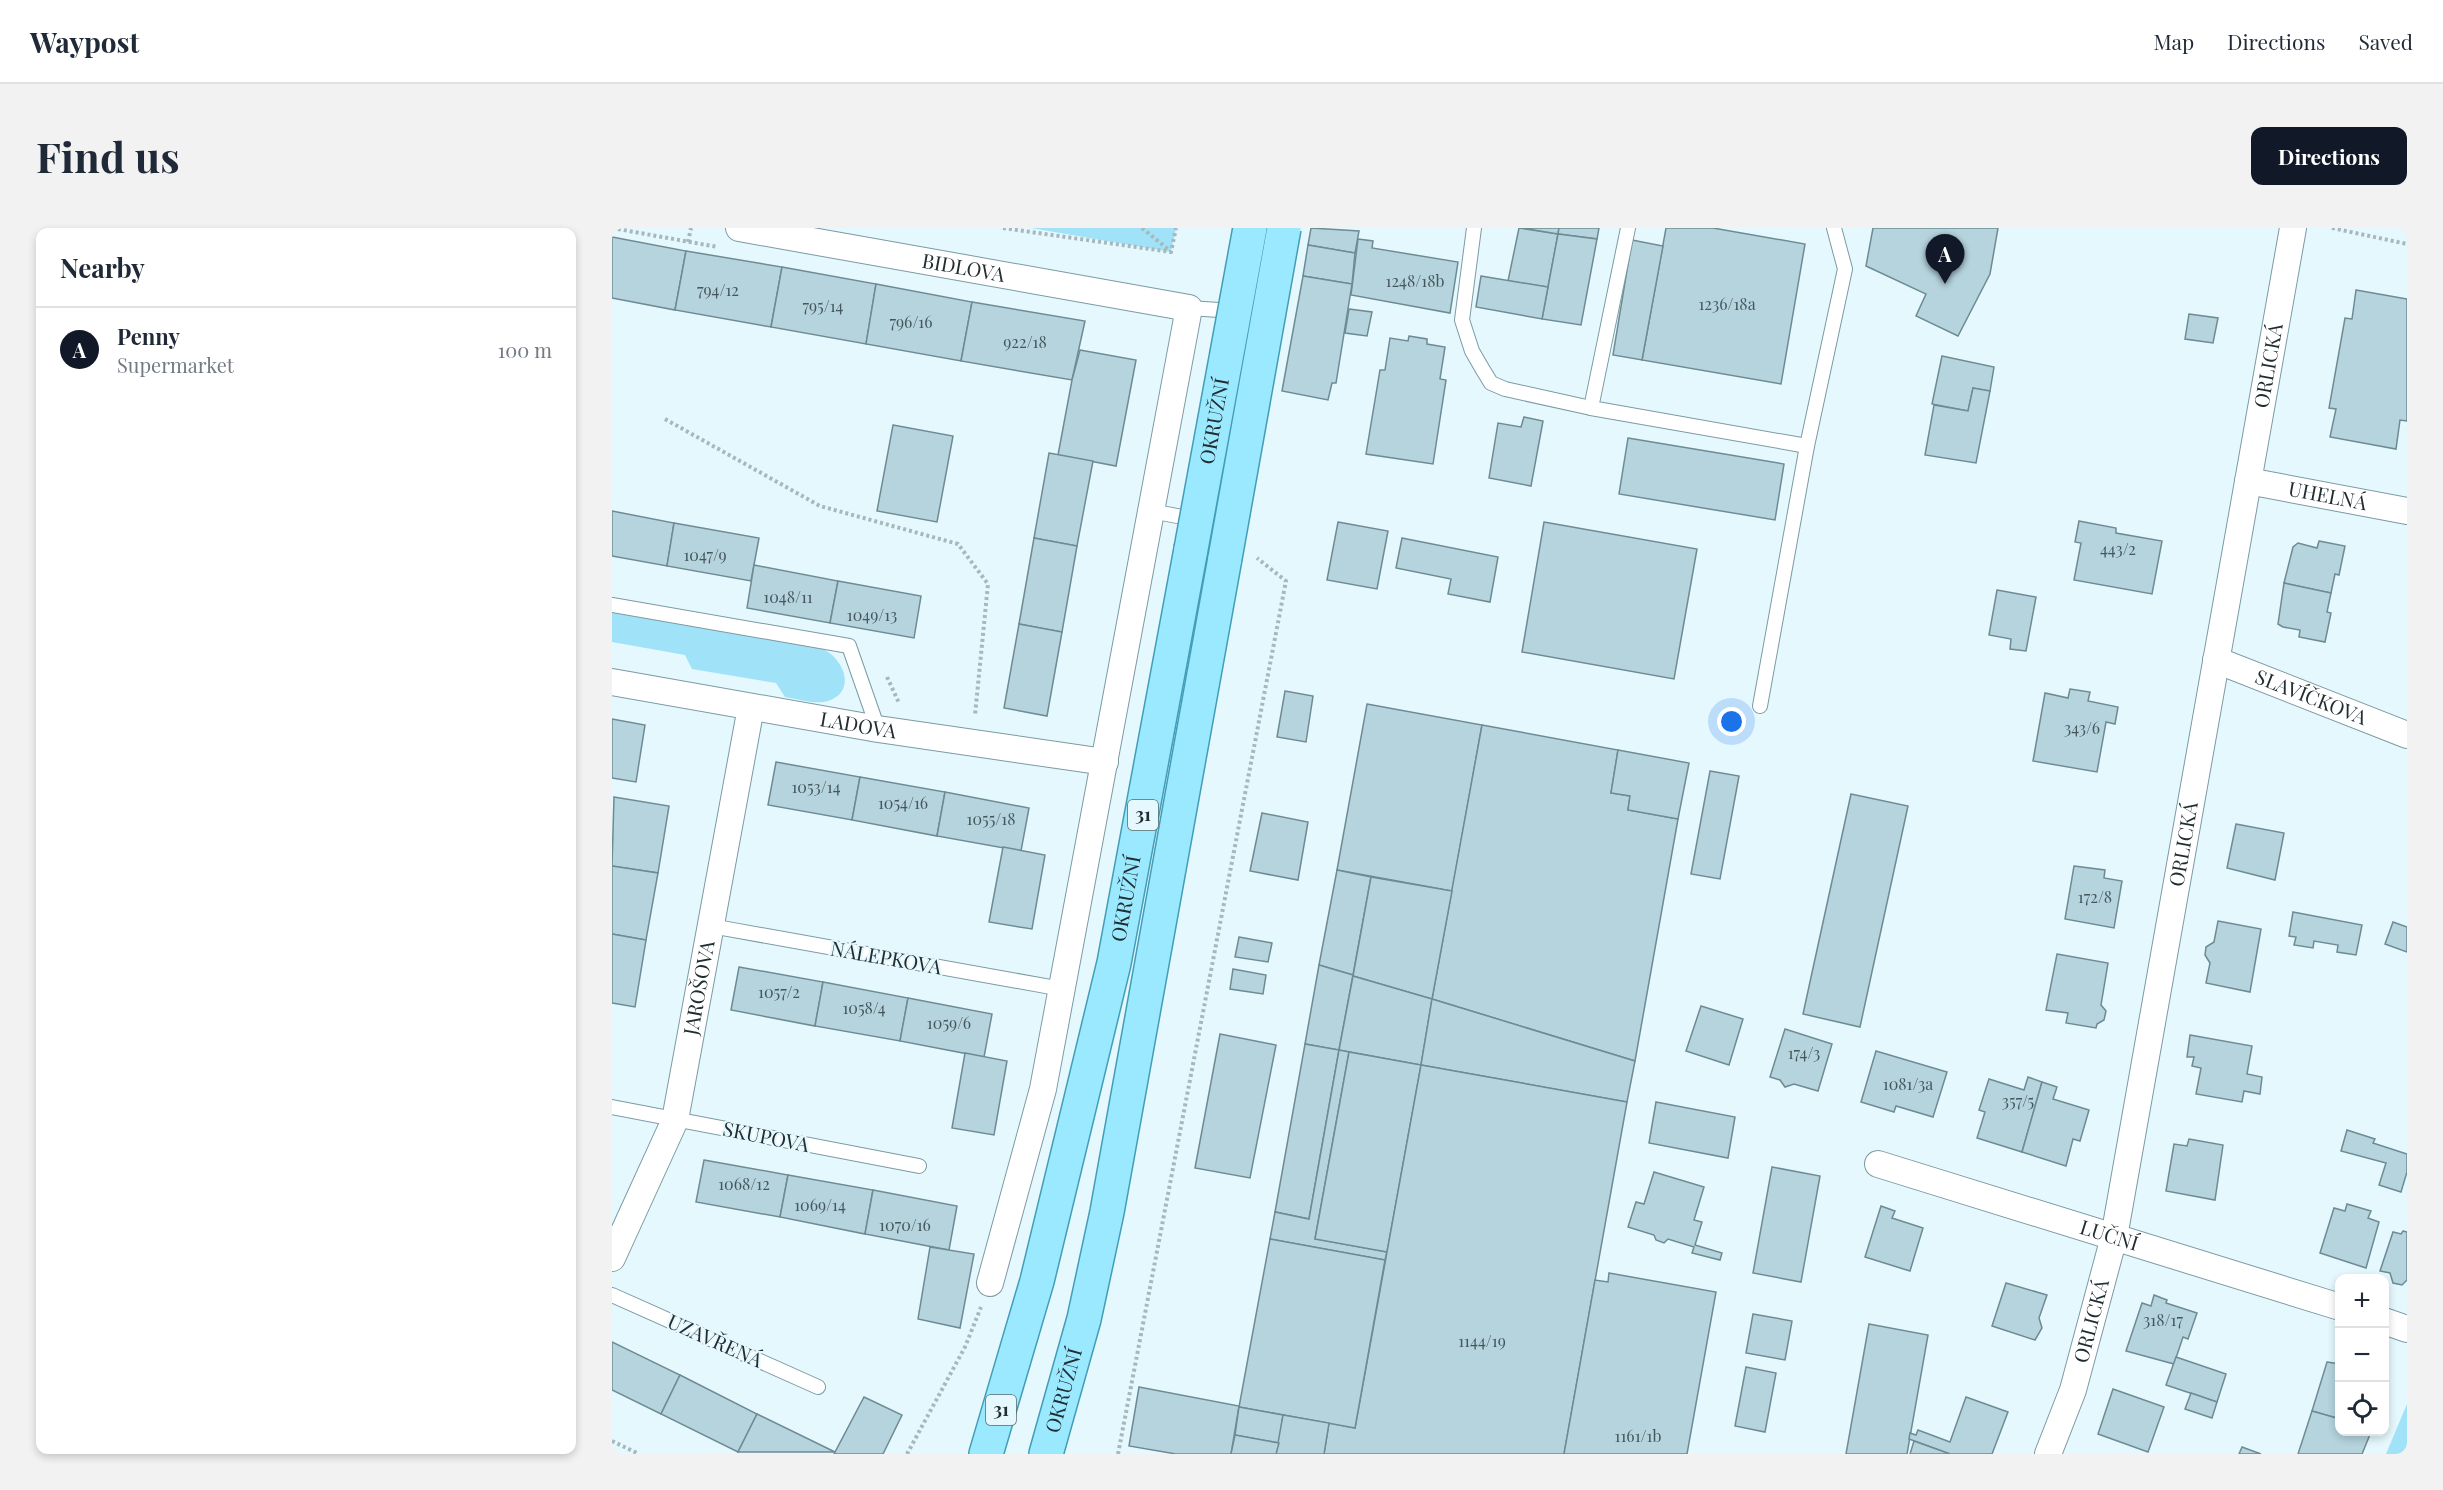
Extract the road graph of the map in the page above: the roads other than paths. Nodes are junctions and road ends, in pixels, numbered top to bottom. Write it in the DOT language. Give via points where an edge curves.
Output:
graph roads {
  1 [pos="739,228"];
  2 [pos="1250,228"];
  3 [pos="1284,228"];
  4 [pos="1474,228"];
  5 [pos="1628,228"];
  6 [pos="1834,228"];
  7 [pos="2293,228"];
  8 [pos="1190,309"];
  9 [pos="1253,312"];
  10 [pos="1591,408"];
  11 [pos="1234,417"];
  12 [pos="1808,446"];
  13 [pos="2248,481"];
  14 [pos="1151,511"];
  15 [pos="2407,511"];
  16 [pos="612,604"];
  17 [pos="2217,660"];
  18 [pos="612,682"];
  19 [pos="1760,706"];
  20 [pos="751,707"];
  21 [pos="878,729"];
  22 [pos="2407,735"];
  23 [pos="1105,762"];
  24 [pos="711,926"];
  25 [pos="1062,989"];
  26 [pos="612,1107"];
  27 [pos="675,1120"];
  28 [pos="1878,1164"];
  29 [pos="919,1167"];
  30 [pos="2114,1237"];
  31 [pos="612,1258"];
  32 [pos="990,1283"];
  33 [pos="612,1295"];
  34 [pos="2335,1305"];
  35 [pos="2389,1323"];
  36 [pos="2407,1329"];
  37 [pos="818,1387"];
  38 [pos="986,1454"];
  39 [pos="1046,1454"];
  40 [pos="2048,1454"];
  1 -- 8 [label="street, BIDLOVA"];
  2 -- 38 [label="main road, OKRUŽNÍ / 31, bridge" via="1114,963 1043,1260"];
  3 -- 39 [label="main road, OKRUŽNÍ / 31, bridge" via="1107,1212 1084,1319"];
  4 -- 10 [label="lane" via="1462,320 1483,370 1491,382 1505,388"];
  5 -- 10 [label="lane"];
  6 -- 12 [label="lane" via="1845,269"];
  7 -- 13 [label="street, ORLICKÁ"];
  8 -- 9 [label="lane"];
  8 -- 14 [label="street"];
  10 -- 12 [label="lane"];
  11 -- 14 [label="lane" via="1214,523"];
  12 -- 19 [label="lane"];
  13 -- 15 [label="street, UHELNÁ"];
  13 -- 17 [label="street, ORLICKÁ"];
  14 -- 23 [label="street"];
  16 -- 21 [label="lane" via="849,646"];
  17 -- 22 [label="street, SLAVÍČKOVA"];
  17 -- 30 [label="street, ORLICKÁ"];
  18 -- 20 [label="street, LADOVA"];
  20 -- 21 [label="street, LADOVA"];
  20 -- 24 [label="street, JAROŠOVA"];
  21 -- 23 [label="street, LADOVA"];
  23 -- 25 [label="street"];
  24 -- 25 [label="lane, NÁLEPKOVA"];
  24 -- 27 [label="street, JAROŠOVA"];
  25 -- 32 [label="street" via="1043,1089"];
  26 -- 27 [label="lane, SKUPOVA"];
  27 -- 29 [label="lane, SKUPOVA"];
  27 -- 31 [label="street, JAROŠOVA"];
  28 -- 30 [label="street, LUČNÍ"];
  30 -- 34 [label="street, LUČNÍ"];
  30 -- 40 [label="street, ORLICKÁ" via="2073,1390"];
  33 -- 37 [label="lane, UZAVŘENÁ"];
  35 -- 36 [label="street"];
}
